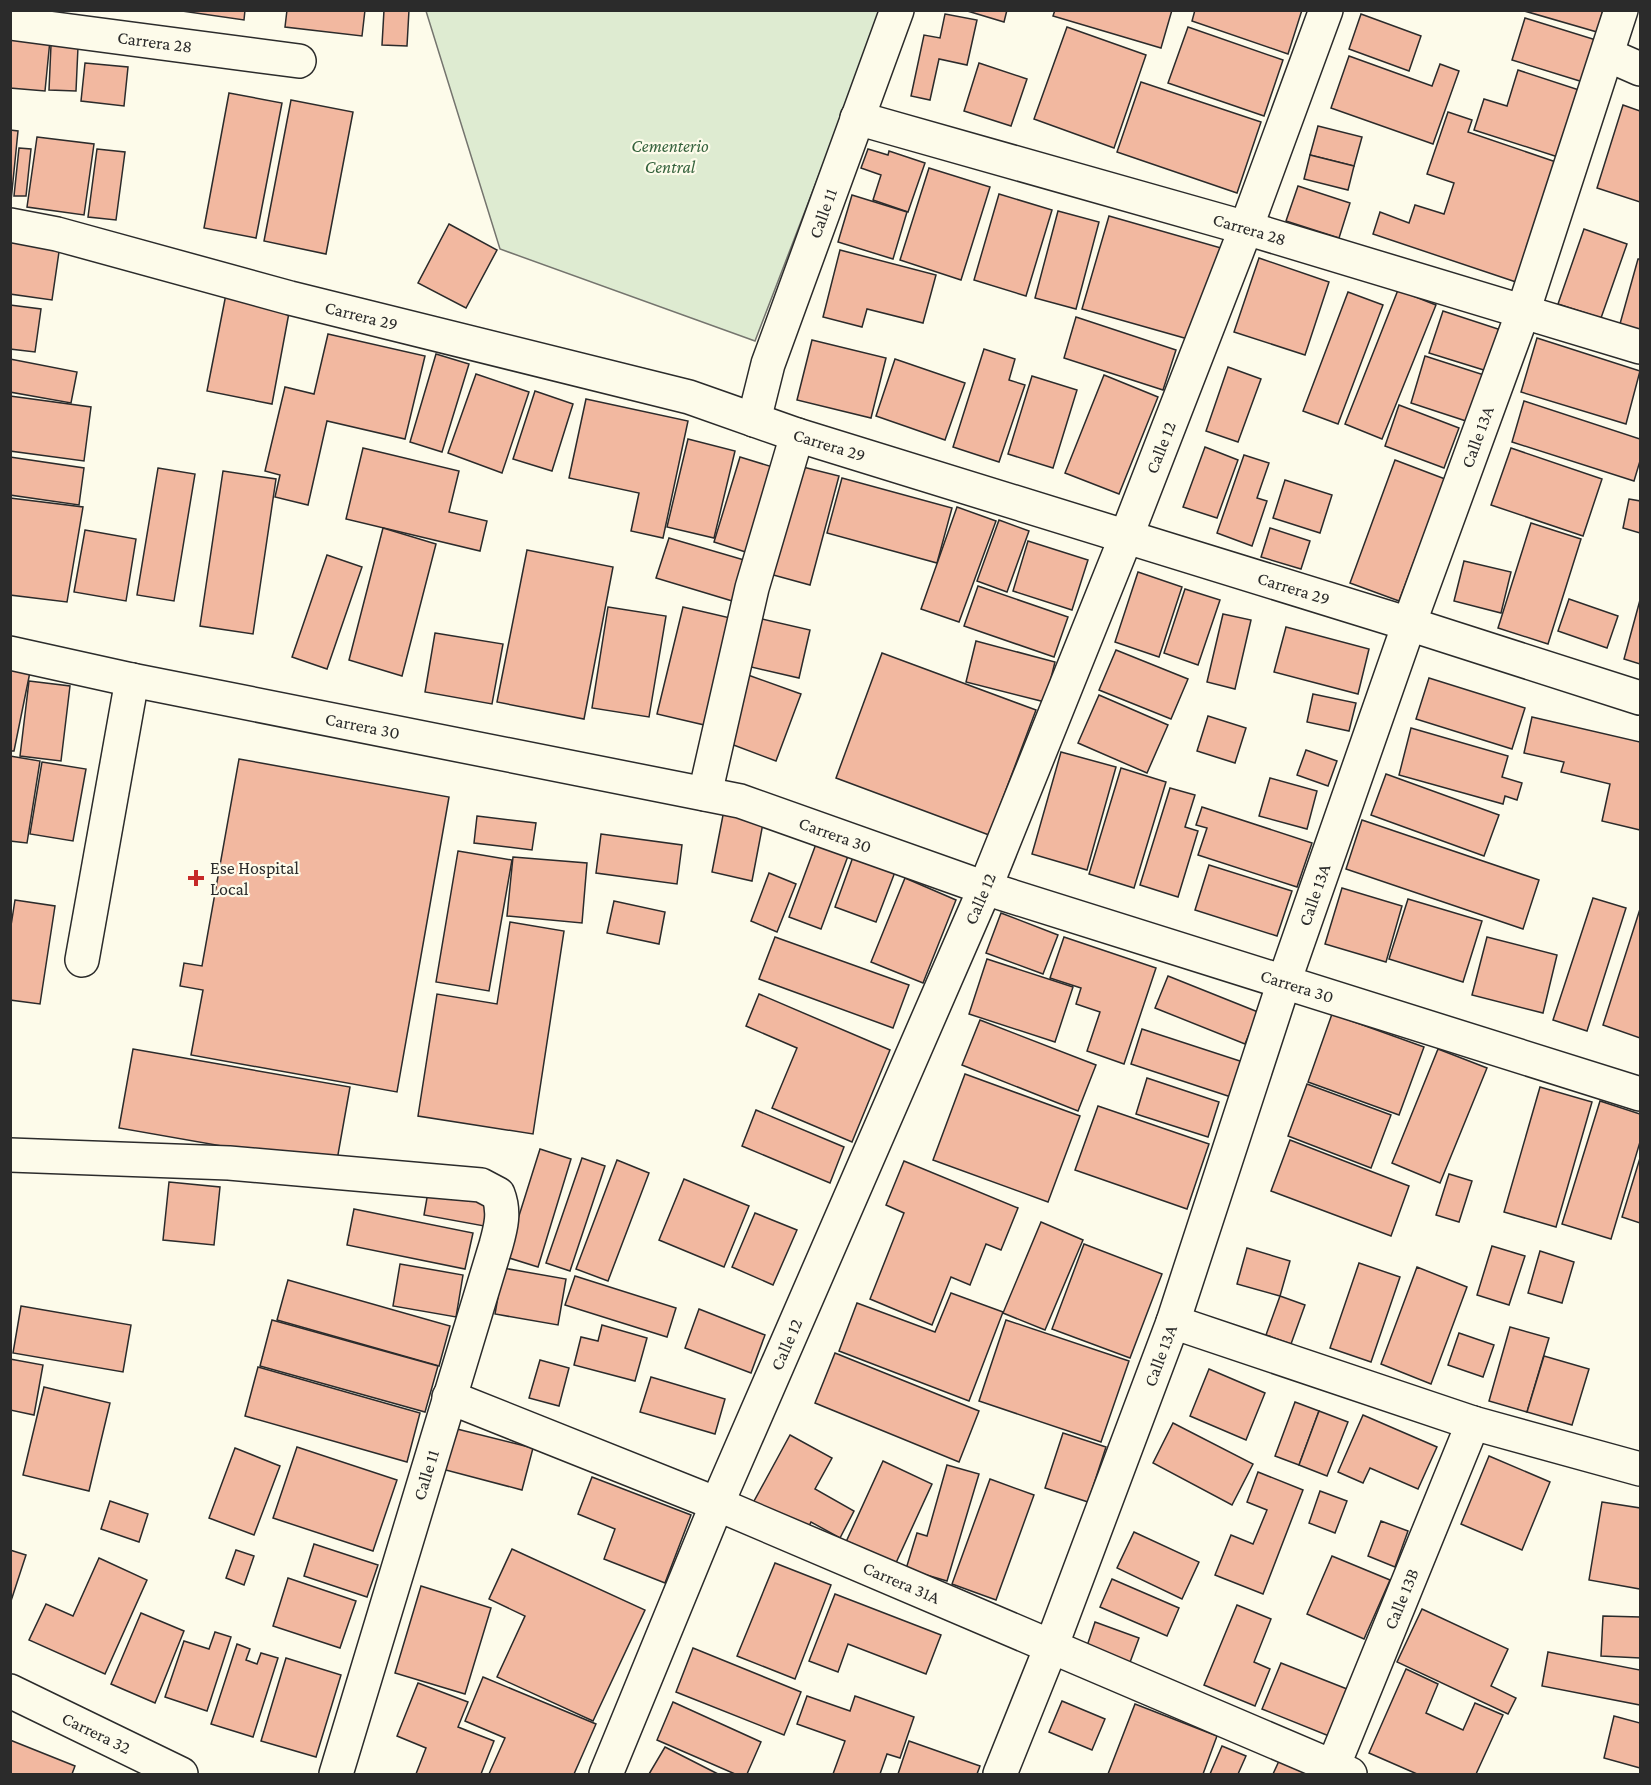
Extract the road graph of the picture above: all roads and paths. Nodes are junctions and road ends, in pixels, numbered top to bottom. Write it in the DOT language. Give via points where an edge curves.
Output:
graph roads {
  1 [pos="897,10"];
  2 [pos="1326,10"];
  3 [pos="1622,10"];
  4 [pos="10,23"];
  5 [pos="1608,55"];
  6 [pos="299,62"];
  7 [pos="1641,69"];
  8 [pos="857,118"];
  9 [pos="10,225"];
  10 [pos="1246,228"];
  11 [pos="1523,312"];
  12 [pos="1641,347"];
  13 [pos="754,420"];
  14 [pos="798,435"];
  15 [pos="1126,537"];
  16 [pos="1409,624"];
  17 [pos="10,654"];
  18 [pos="132,680"];
  19 [pos="1641,698"];
  20 [pos="705,794"];
  21 [pos="985,888"];
  22 [pos="82,960"];
  23 [pos="1284,982"];
  24 [pos="1641,1094"];
  25 [pos="10,1155"];
  26 [pos="1173,1322"];
  27 [pos="449,1397"];
  28 [pos="1473,1423"];
  29 [pos="1641,1469"];
  30 [pos="717,1504"];
  31 [pos="1051,1647"];
  32 [pos="10,1691"];
  33 [pos="1338,1772"];
  34 [pos="181,1774"];
  35 [pos="336,1774"];
  36 [pos="606,1774"];
  37 [pos="1000,1774"];
  1 -- 8 [label="street, Calle 11"];
  2 -- 10 [label="street, Calle 12"];
  3 -- 5 [label="street, Calle 13A"];
  4 -- 6 [label="street, Carrera 28"];
  5 -- 7 [label="street"];
  5 -- 11 [label="street, Calle 13A"];
  8 -- 10 [label="street, Carrera 28"];
  8 -- 13 [label="street, Calle 11" via="768,364"];
  9 -- 13 [label="street, Carrera 29" via="689,397"];
  10 -- 11 [label="street, Carrera 28"];
  10 -- 15 [label="street, Calle 12"];
  11 -- 12 [label="street, Carrera 28"];
  11 -- 16 [label="street, Calle 13A"];
  13 -- 14 [label="street, Carrera 29"];
  14 -- 15 [label="street, Carrera 29"];
  14 -- 20 [label="street" via="752,588"];
  15 -- 16 [label="street, Carrera 29"];
  15 -- 21 [label="street, Calle 12"];
  16 -- 19 [label="street, Carrera 29"];
  16 -- 23 [label="street, Calle 13A"];
  17 -- 18 [label="street, Carrera 30"];
  18 -- 20 [label="street, Carrera 30"];
  18 -- 22 [label="street"];
  20 -- 21 [label="street, Carrera 30" via="740,801"];
  21 -- 23 [label="street, Carrera 30"];
  21 -- 30 [label="street, Calle 12"];
  23 -- 24 [label="street, Carrera 30"];
  23 -- 26 [label="street, Calle 13A"];
  25 -- 27 [label="street, Calle 11" via="229,1163 481,1185 498,1194 503,1207 502,1222"];
  26 -- 28 [label="street"];
  26 -- 31 [label="street, Calle 13A"];
  27 -- 30 [label="street, Carrera 31A"];
  27 -- 35 [label="street, Calle 11"];
  28 -- 29 [label="street"];
  28 -- 33 [label="street, Calle 13B"];
  30 -- 31 [label="street, Carrera 31A"];
  30 -- 36 [label="street, Calle 12"];
  31 -- 33 [label="street, Carrera 31A"];
  31 -- 37 [label="street, Calle 13A"];
  32 -- 34 [label="street, Carrera 32"];
}
